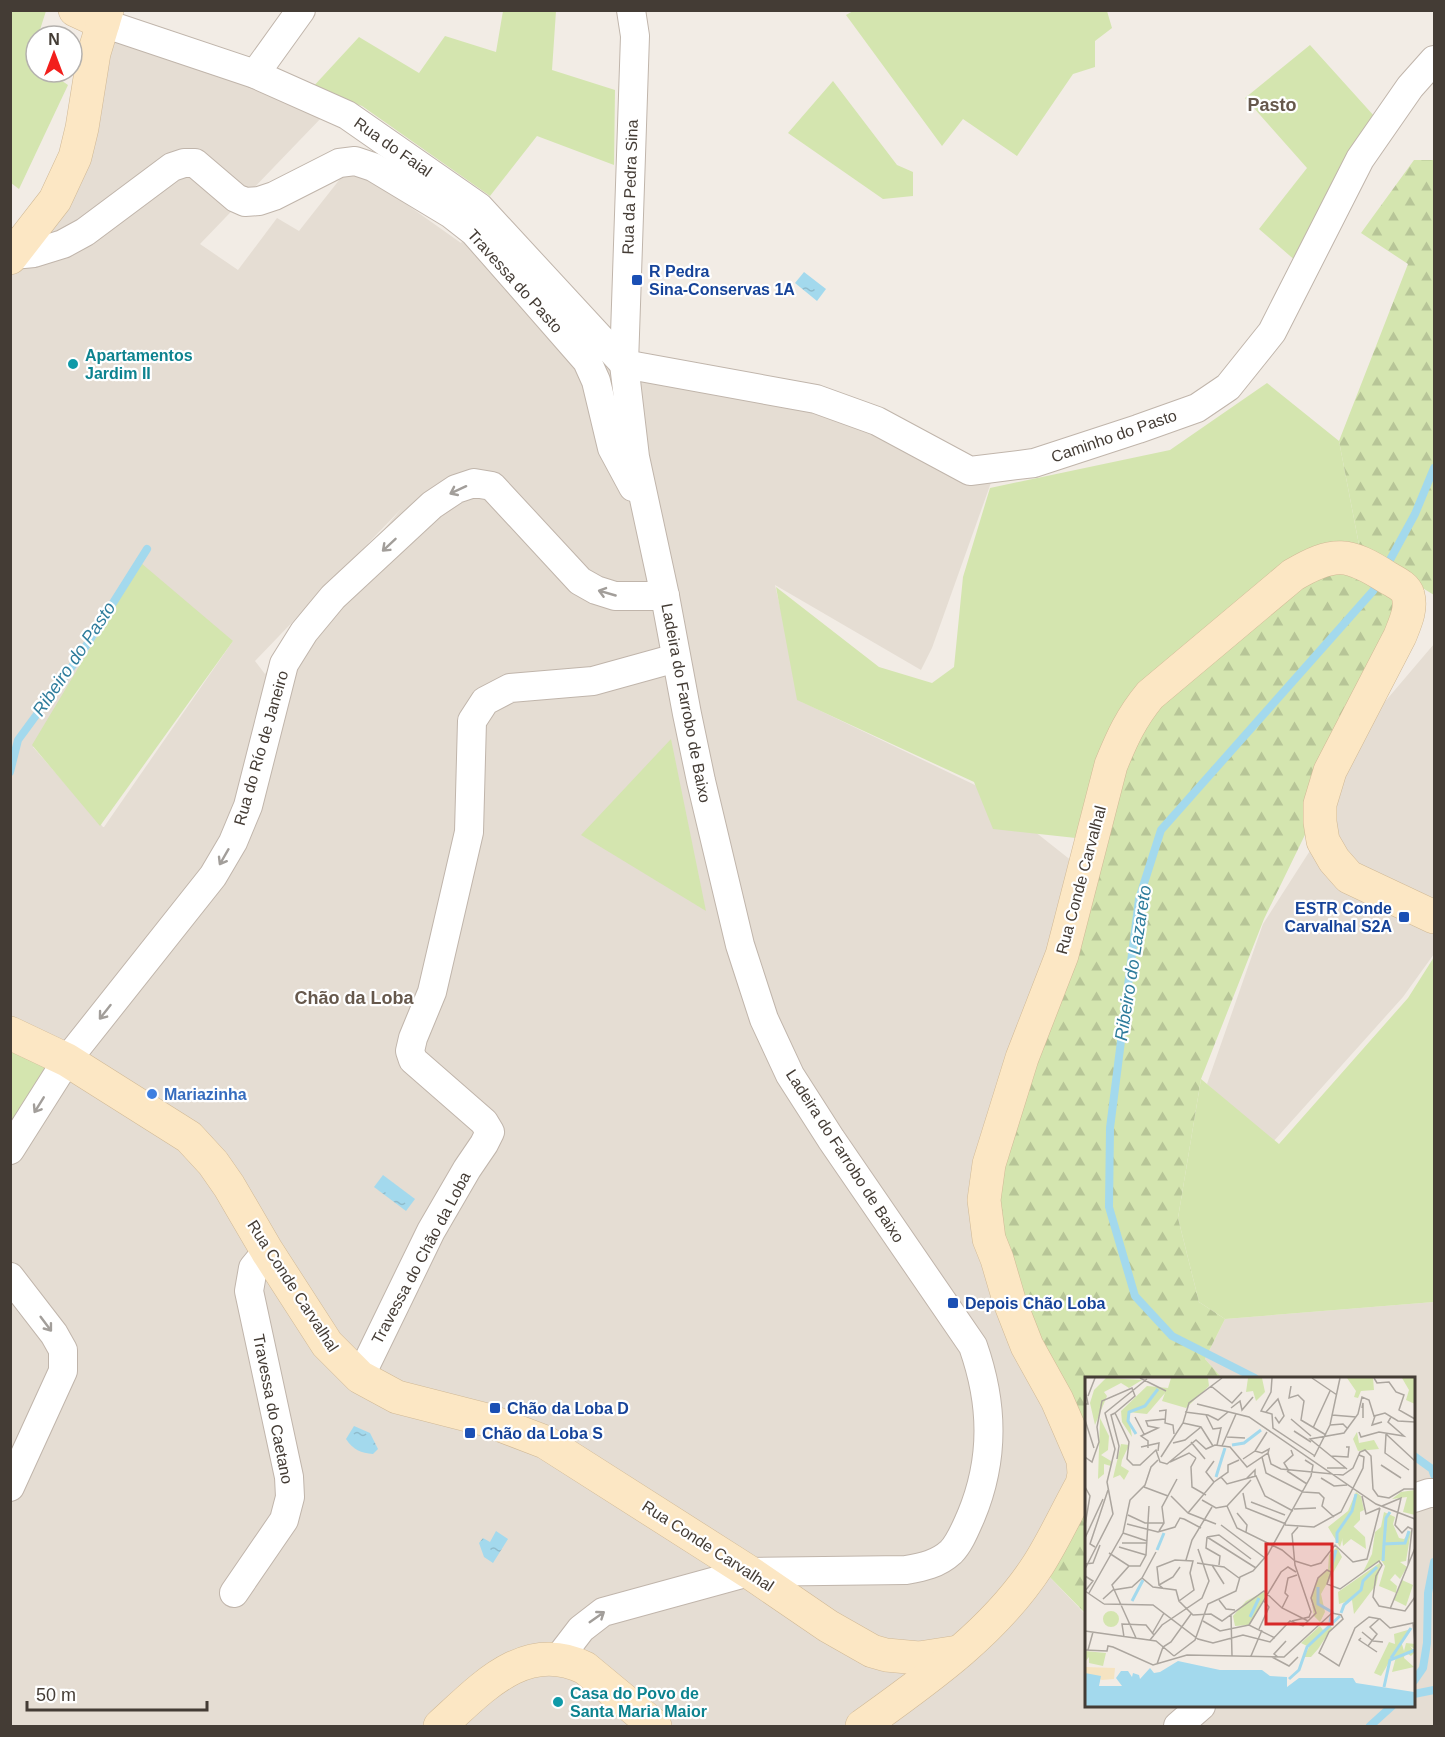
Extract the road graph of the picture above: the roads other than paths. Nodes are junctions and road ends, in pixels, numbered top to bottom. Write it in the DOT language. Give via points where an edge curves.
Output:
graph roads {
  1 [pos="301,10"];
  2 [pos="631,10"];
  3 [pos="95,15"];
  4 [pos="1434,60"];
  5 [pos="255,74"];
  6 [pos="12,256"];
  7 [pos="624,364"];
  8 [pos="646,511"];
  9 [pos="665,596"];
  10 [pos="676,658"];
  11 [pos="1434,917"];
  12 [pos="10,1034"];
  13 [pos="67,1060"];
  14 [pos="10,1150"];
  15 [pos="267,1251"];
  16 [pos="10,1277"];
  17 [pos="360,1377"];
  18 [pos="10,1487"];
  19 [pos="749,1572"];
  20 [pos="234,1593"];
  21 [pos="960,1652"];
  22 [pos="886,1655"];
  23 [pos="558,1659"];
  24 [pos="893,1703"];
  25 [pos="1200,1707"];
  26 [pos="440,1726"];
  27 [pos="655,1726"];
  28 [pos="862,1726"];
  29 [pos="1178,1726"];
  1 -- 5 [label="street"];
  2 -- 7 [label="street, Rua da Pedra Sina" via="635,36"];
  3 -- 5 [label="street, Rua do Faial"];
  3 -- 6 [label="main road" via="94,53 75,157 55,200"];
  4 -- 7 [label="street, Caminho do Pasto" via="1410,87 1360,159 1272,332 1228,387 1197,408 1034,463 970,471 877,422 816,399"];
  5 -- 7 [label="street, Rua do Faial" via="347,115 479,207"];
  6 -- 8 [label="street, Travessa do Pasto" via="63,244 85,232 171,167 184,163 195,163 244,201 274,196 339,163 355,160 373,167 474,232 587,361 596,381 612,448"];
  7 -- 8 [label="street, Ladeira do Farrobo de Baixo"];
  8 -- 9 [label="street, Ladeira do Farrobo de Baixo"];
  9 -- 10 [label="street, Ladeira do Farrobo de Baixo"];
  9 -- 13 [label="street, Rua do Río de Janeiro, one-way" via="615,596 580,581 492,486 474,483 456,489 432,505 333,597 304,632 284,664 248,806 233,842 213,876"];
  10 -- 17 [label="street, Travessa do Chão da Loba" via="593,681 510,688 485,701 472,721 469,832 432,992 410,1051 413,1060 484,1122 490,1132 431,1232"];
  10 -- 19 [label="street, Ladeira do Farrobo de Baixo" via="740,945 764,1019 789,1075 973,1346 987,1396 987,1458 980,1495 953,1550 941,1560 906,1570"];
  11 -- 21 [label="main road, Rua Conde Carvalhal" via="1349,877 1323,841 1320,804 1330,771 1400,636 1410,606 1406,590 1385,576 1345,557 1327,559 1293,575 1150,695 1135,713 1111,765 1062,955 1022,1058 989,1164 984,1200 989,1239 1009,1300 1083,1460 1084,1474 1038,1565 990,1625"];
  12 -- 13 [label="main road, Rua Conde Carvalhal"];
  13 -- 14 [label="street, Rua do Río de Janeiro, one-way"];
  13 -- 15 [label="main road, Rua Conde Carvalhal" via="189,1137 229,1186"];
  15 -- 17 [label="main road, Rua Conde Carvalhal" via="327,1344"];
  15 -- 20 [label="street, Travessa do Caetano" via="253,1268 249,1291 290,1497 284,1520"];
  16 -- 18 [label="street, one-way" via="63,1350 63,1371"];
  17 -- 19 [label="main road, Rua Conde Carvalhal" via="397,1397 487,1420 545,1442"];
  19 -- 22 [label="main road, Rua Conde Carvalhal" via="828,1626"];
  23 -- 19 [label="street, Ladeira do Farrobo de Baixo, one-way" via="581,1629 603,1612"];
  21 -- 22 [label="main road, Rua Conde Carvalhal" via="919,1658"];
  21 -- 24 [label="main road"];
  22 -- 24 [label="main road" via="893,1672"];
  23 -- 26 [label="main road" via="520,1664 505,1672 487,1683"];
  23 -- 27 [label="main road" via="585,1668"];
  24 -- 28 [label="main road"];
  25 -- 29 [label="street"];
}
